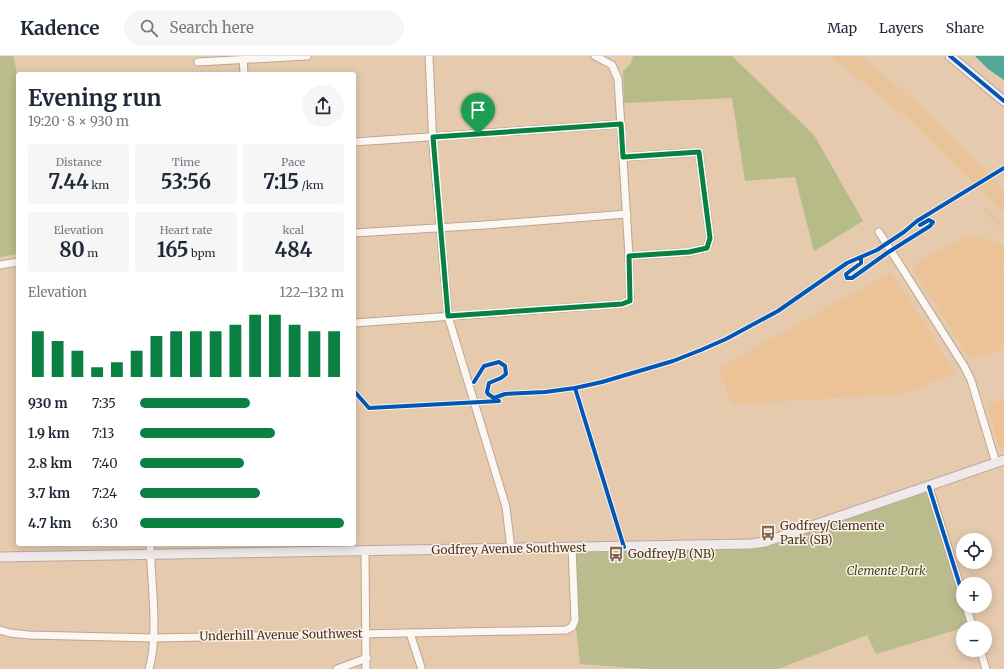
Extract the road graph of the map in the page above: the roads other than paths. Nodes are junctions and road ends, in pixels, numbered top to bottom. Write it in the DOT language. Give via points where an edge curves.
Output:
graph roads {
  1 [pos="307,56"];
  2 [pos="429,56"];
  3 [pos="595,56"];
  4 [pos="950,56"];
  5 [pos="243,58"];
  6 [pos="198,62"];
  7 [pos="244,72"];
  8 [pos="1004,101"];
  9 [pos="621,124"];
  10 [pos="433,137"];
  11 [pos="356,142"];
  12 [pos="623,157"];
  13 [pos="627,214"];
  14 [pos="441,226"];
  15 [pos="356,232"];
  16 [pos="879,232"];
  17 [pos="629,256"];
  18 [pos="16,262"];
  19 [pos="0,265"];
  20 [pos="448,316"];
  21 [pos="356,323"];
  22 [pos="1000,462"];
  23 [pos="930,487"];
  24 [pos="150,546"];
  25 [pos="572,548"];
  26 [pos="511,549"];
  27 [pos="365,551"];
  28 [pos="150,554"];
  29 [pos="0,558"];
  30 [pos="957,577"];
  31 [pos="0,630"];
  32 [pos="410,633"];
  33 [pos="366,634"];
  34 [pos="154,638"];
  35 [pos="982,657"];
  36 [pos="367,658"];
  37 [pos="421,668"];
  38 [pos="149,669"];
  39 [pos="338,669"];
  40 [pos="366,669"];
  41 [pos="986,669"];
  1 -- 5 [label="street"];
  2 -- 10 [label="street"];
  3 -- 9 [label="street" via="614,68 618,79"];
  4 -- 8 [label="main road"];
  5 -- 6 [label="street"];
  5 -- 7 [label="street"];
  9 -- 10 [label="street"];
  9 -- 12 [label="street"];
  10 -- 11 [label="street"];
  10 -- 14 [label="street"];
  12 -- 13 [label="street"];
  12 -- 17 [label="street" via="699,152 710,238 707,248 689,252"];
  13 -- 14 [label="street"];
  13 -- 17 [label="street"];
  14 -- 15 [label="street"];
  14 -- 20 [label="street"];
  16 -- 22 [label="street" via="964,366"];
  17 -- 20 [label="street" via="630,301 622,304"];
  18 -- 19 [label="street"];
  20 -- 21 [label="street"];
  20 -- 26 [label="street" via="506,507"];
  22 -- 23 [label="main road, Godfrey Avenue Southwest"];
  23 -- 25 [label="main road, Godfrey Avenue Southwest" via="758,543"];
  23 -- 30 [label="street"];
  24 -- 28 [label="street"];
  25 -- 26 [label="main road, Godfrey Avenue Southwest"];
  25 -- 32 [label="street, Underhill Avenue Southwest" via="575,620 569,629"];
  26 -- 27 [label="main road, Godfrey Avenue Southwest"];
  27 -- 28 [label="main road, Godfrey Avenue Southwest"];
  27 -- 33 [label="street"];
  28 -- 29 [label="main road, Godfrey Avenue Southwest"];
  28 -- 34 [label="street"];
  31 -- 34 [label="street, Underhill Avenue Southwest" via="29,635"];
  32 -- 33 [label="street, Underhill Avenue Southwest"];
  32 -- 37 [label="street"];
  33 -- 34 [label="street, Underhill Avenue Southwest"];
  33 -- 36 [label="street"];
  34 -- 38 [label="street"];
  35 -- 41 [label="street"];
  36 -- 39 [label="street"];
  36 -- 40 [label="street"];
}
